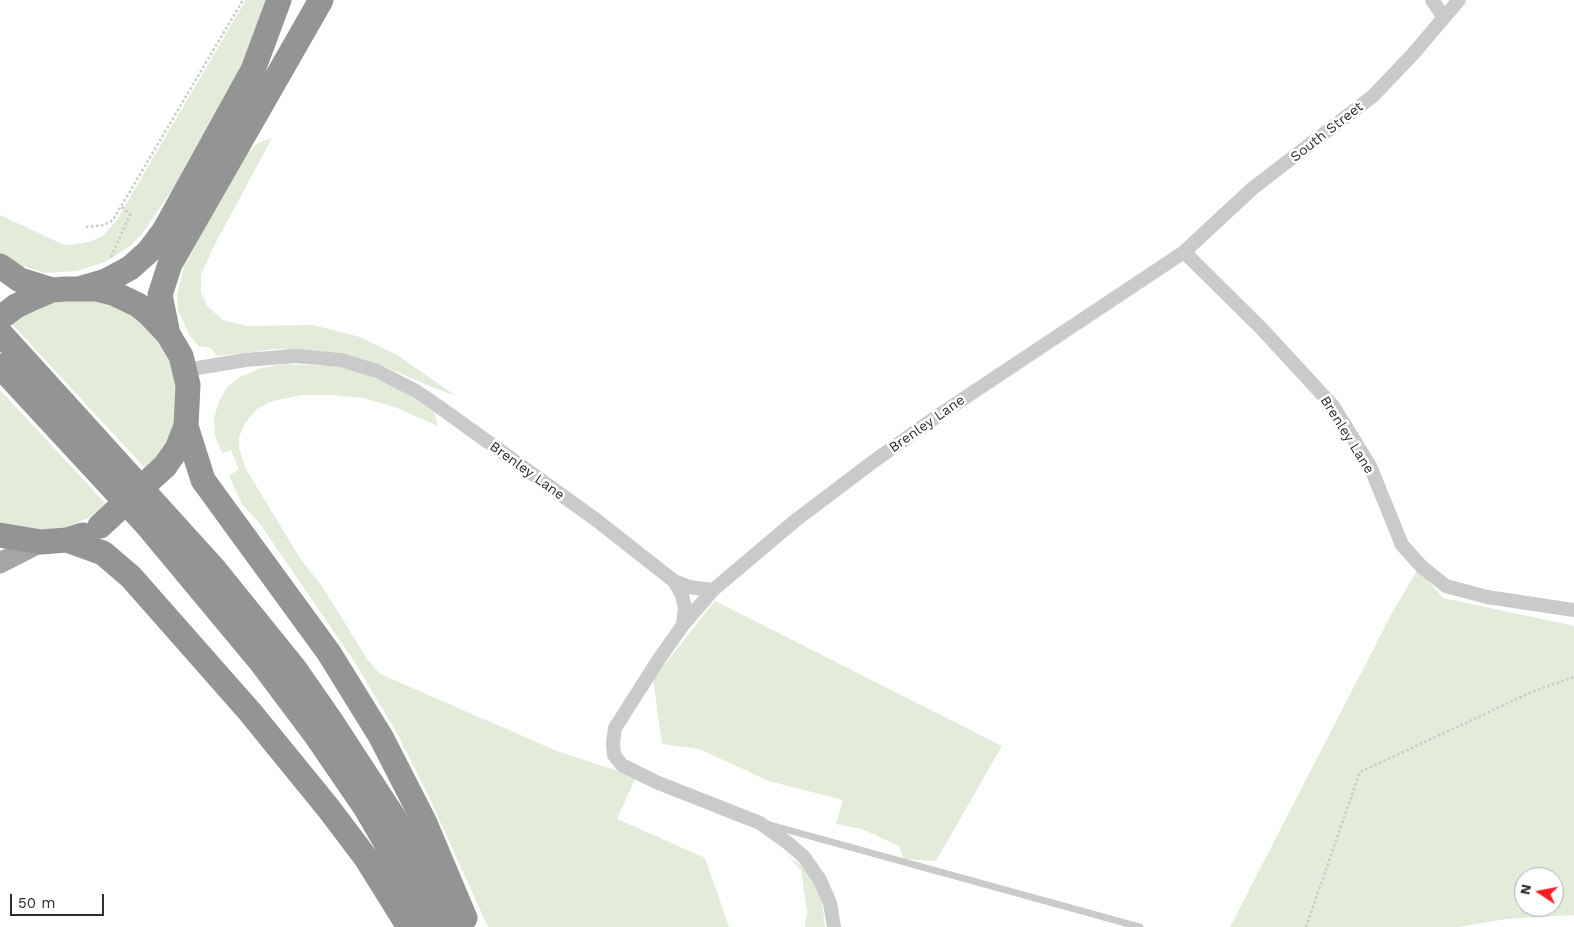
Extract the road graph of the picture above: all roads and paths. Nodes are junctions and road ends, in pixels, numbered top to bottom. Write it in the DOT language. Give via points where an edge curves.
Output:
graph roads {
  1 [pos="243,0"];
  2 [pos="279,0"];
  3 [pos="294,0"];
  4 [pos="321,0"];
  5 [pos="1432,0"];
  6 [pos="1459,0"];
  7 [pos="1443,16"];
  8 [pos="262,78"];
  9 [pos="121,206"];
  10 [pos="86,227"];
  11 [pos="1184,252"];
  12 [pos="107,264"];
  13 [pos="0,266"];
  14 [pos="82,288"];
  15 [pos="52,290"];
  16 [pos="8,312"];
  17 [pos="0,333"];
  18 [pos="168,334"];
  19 [pos="0,366"];
  20 [pos="186,370"];
  21 [pos="186,426"];
  22 [pos="0,535"];
  23 [pos="67,540"];
  24 [pos="41,542"];
  25 [pos="0,563"];
  26 [pos="674,581"];
  27 [pos="713,590"];
  28 [pos="1574,610"];
  29 [pos="683,625"];
  30 [pos="1574,677"];
  31 [pos="760,823"];
  32 [pos="409,927"];
  33 [pos="432,927"];
  34 [pos="453,927"];
  35 [pos="469,927"];
  36 [pos="834,927"];
  37 [pos="1140,927"];
  38 [pos="1306,927"];
  1 -- 9 [label="path"];
  2 -- 8 [label="highway"];
  3 -- 8 [label="highway"];
  4 -- 8 [label="highway"];
  5 -- 7 [label="street"];
  6 -- 7 [label="street, South Street"];
  7 -- 11 [label="street, South Street" via="1413,54 1372,96 1253,188"];
  8 -- 14 [label="highway" via="154,245 117,276"];
  8 -- 18 [label="highway" via="164,278 160,295"];
  9 -- 10 [label="path" via="113,220 104,225"];
  9 -- 12 [label="path" via="130,215"];
  11 -- 27 [label="street, Brenley Lane" via="874,460"];
  11 -- 28 [label="street, Brenley Lane" via="1261,328 1332,406 1370,466 1402,545 1422,567 1446,586 1487,597"];
  13 -- 15 [label="highway" via="20,280"];
  14 -- 15 [label="highway"];
  14 -- 18 [label="highway" via="126,298 148,313"];
  15 -- 16 [label="highway"];
  17 -- 34 [label="highway" via="202,556 294,669 393,816"];
  18 -- 20 [label="highway"];
  19 -- 33 [label="highway" via="147,525 262,662 360,800"];
  20 -- 21 [label="highway" via="189,398"];
  20 -- 26 [label="street, Brenley Lane" via="295,356 340,360 377,371 438,406"];
  21 -- 23 [label="highway, bridge" via="177,449 165,466 100,526"];
  21 -- 35 [label="highway" via="196,465 208,488 329,653 381,737 425,823"];
  22 -- 24 [label="highway"];
  23 -- 24 [label="highway"];
  23 -- 32 [label="highway" via="103,553 131,577 250,712 329,809 366,858"];
  24 -- 25 [label="main road"];
  26 -- 27 [label="street, Brenley Lane"];
  26 -- 29 [label="street" via="685,608"];
  27 -- 29 [label="street"];
  29 -- 31 [label="street" via="615,728 614,755 622,765 656,782"];
  30 -- 38 [label="path" via="1532,692 1360,772"];
  31 -- 36 [label="street" via="788,843 809,864 830,903"];
  31 -- 37 [label="lane"];
}
